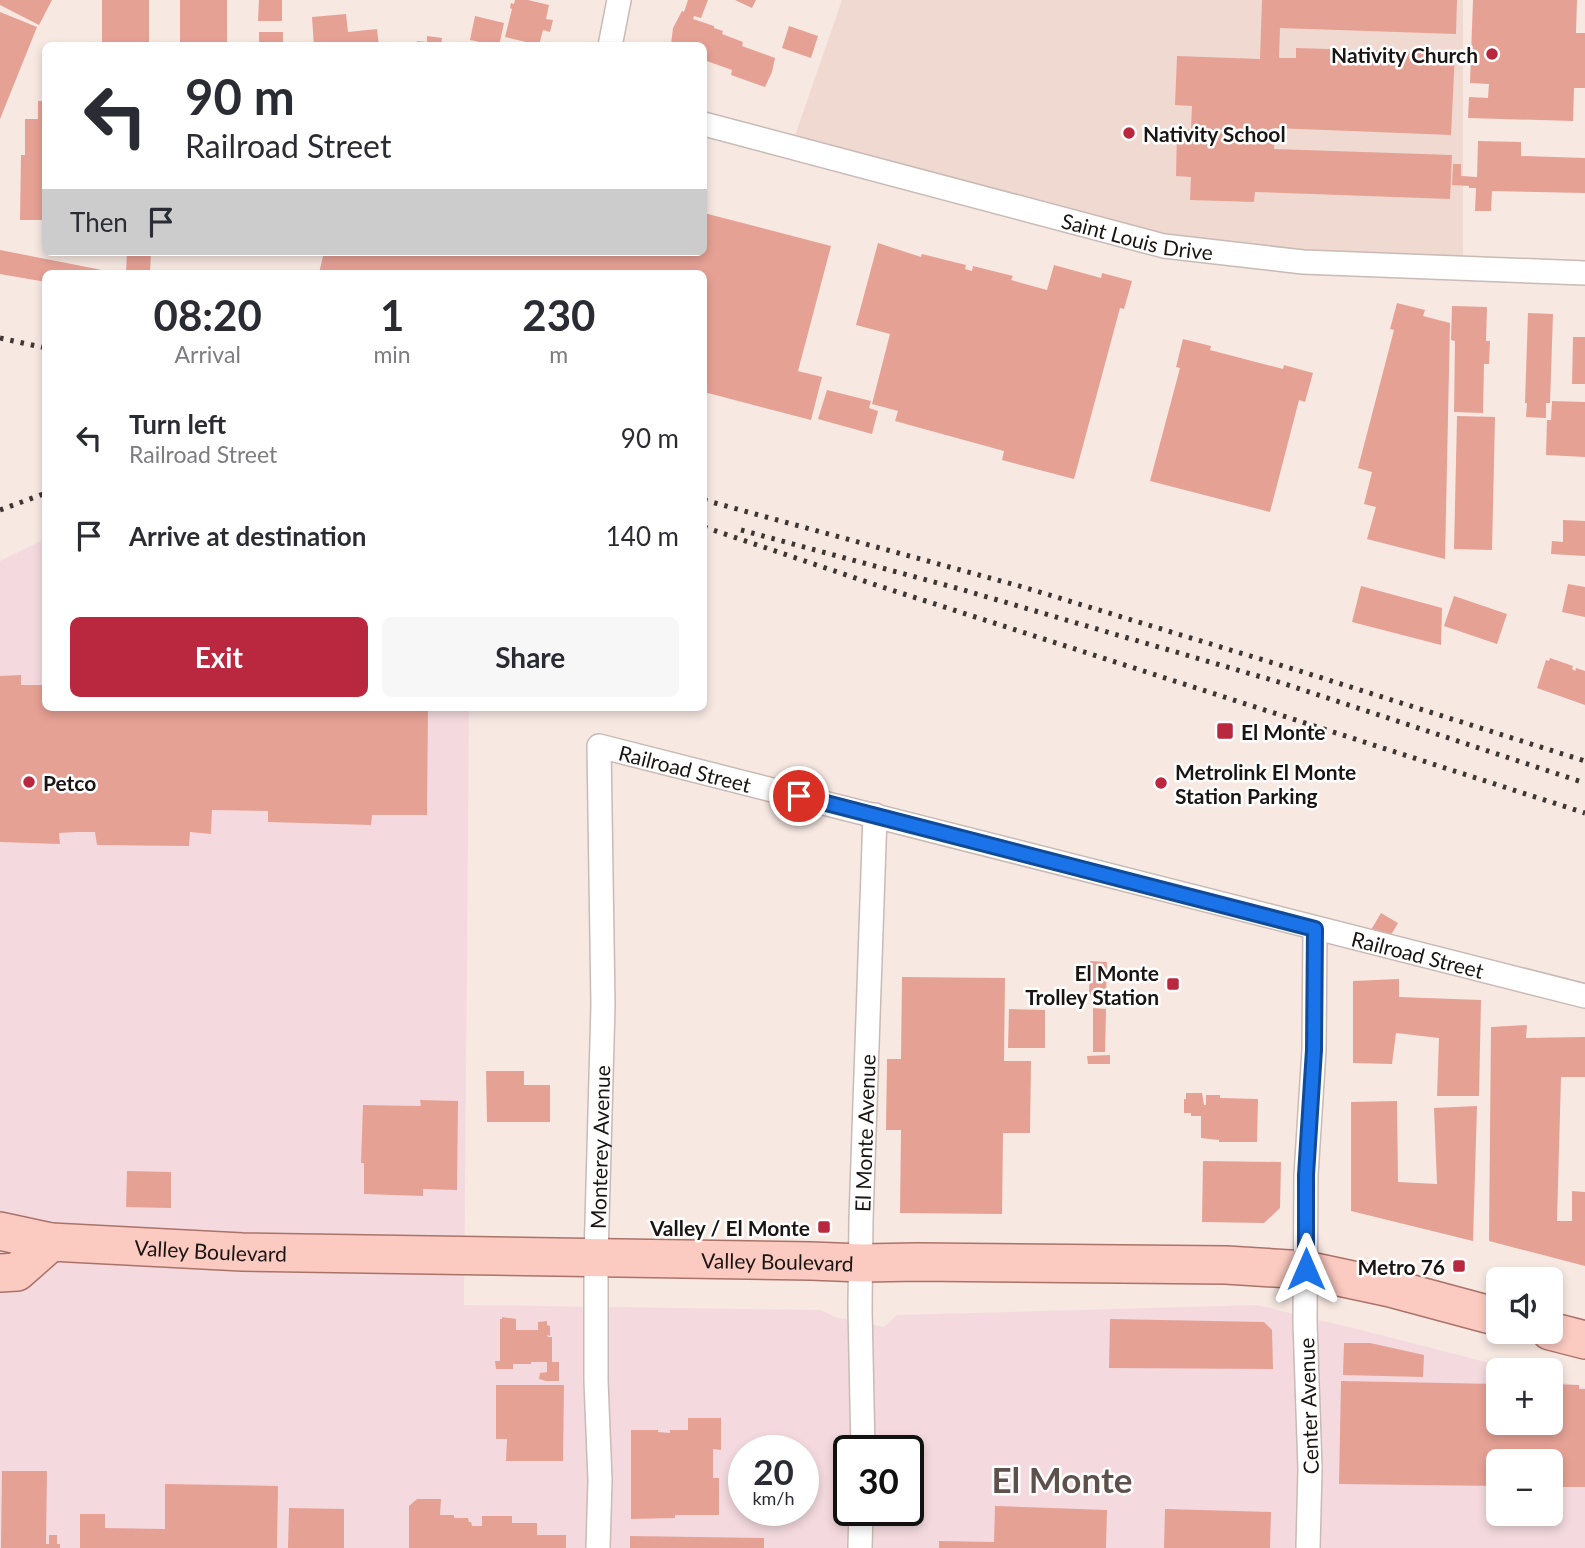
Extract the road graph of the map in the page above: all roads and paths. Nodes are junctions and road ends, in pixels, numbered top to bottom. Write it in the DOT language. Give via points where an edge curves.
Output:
graph roads {
  1 [pos="619,0"];
  2 [pos="611,42"];
  3 [pos="707,125"];
  4 [pos="1585,273"];
  5 [pos="599,747"];
  6 [pos="875,815"];
  7 [pos="1315,929"];
  8 [pos="1585,996"];
  9 [pos="0,1231"];
  10 [pos="51,1242"];
  11 [pos="596,1258"];
  12 [pos="862,1263"];
  13 [pos="1306,1269"];
  14 [pos="0,1273"];
  15 [pos="1486,1314"];
  16 [pos="1563,1334"];
  17 [pos="1585,1340"];
  18 [pos="863,1435"];
  19 [pos="861,1526"];
  20 [pos="598,1548"];
  21 [pos="860,1548"];
  22 [pos="1308,1548"];
  1 -- 2 [label="street"];
  3 -- 4 [label="street, Saint Louis Drive" via="1164,246 1303,262"];
  5 -- 6 [label="street, Railroad Street"];
  5 -- 11 [label="street, Monterey Avenue" via="603,1005"];
  6 -- 7 [label="street, Railroad Street"];
  6 -- 12 [label="street, El Monte Avenue"];
  7 -- 8 [label="street, Railroad Street"];
  7 -- 13 [label="street, Center Avenue"];
  9 -- 10 [label="main road, Valley Boulevard"];
  10 -- 11 [label="main road, Valley Boulevard" via="242,1252"];
  10 -- 14 [label="main road" via="17,1272"];
  11 -- 12 [label="main road, Valley Boulevard"];
  11 -- 20 [label="street, Monterey Avenue"];
  12 -- 13 [label="main road, Valley Boulevard"];
  12 -- 18 [label="street, El Monte Avenue"];
  13 -- 15 [label="main road, Valley Boulevard"];
  13 -- 22 [label="street, Center Avenue"];
  16 -- 17 [label="main road"];
  19 -- 21 [label="street"];
}
